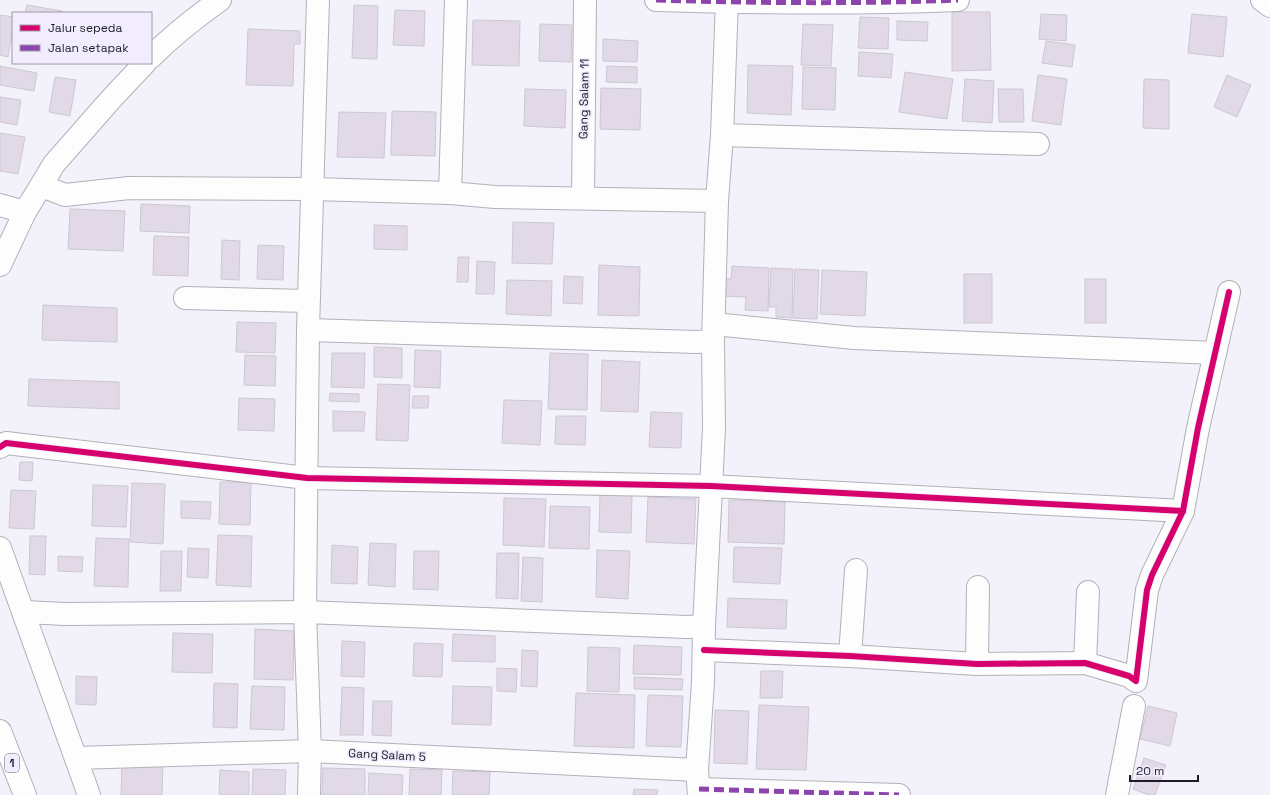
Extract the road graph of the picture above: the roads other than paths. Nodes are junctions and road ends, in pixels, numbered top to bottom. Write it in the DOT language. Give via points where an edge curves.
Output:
graph roads {
  1 [pos="220,0"];
  2 [pos="318,0"];
  3 [pos="456,0"];
  4 [pos="586,0"];
  5 [pos="656,0"];
  6 [pos="958,0"];
  7 [pos="1262,0"];
  8 [pos="727,1"];
  9 [pos="1270,6"];
  10 [pos="152,56"];
  11 [pos="144,64"];
  12 [pos="722,135"];
  13 [pos="1038,144"];
  14 [pos="313,189"];
  15 [pos="52,190"];
  16 [pos="450,193"];
  17 [pos="582,198"];
  18 [pos="717,201"];
  19 [pos="0,205"];
  20 [pos="25,212"];
  21 [pos="0,265"];
  22 [pos="1229,292"];
  23 [pos="185,298"];
  24 [pos="308,301"];
  25 [pos="308,330"];
  26 [pos="714,333"];
  27 [pos="1215,353"];
  28 [pos="0,447"];
  29 [pos="307,478"];
  30 [pos="711,486"];
  31 [pos="1183,511"];
  32 [pos="0,548"];
  33 [pos="856,570"];
  34 [pos="978,586"];
  35 [pos="1088,592"];
  36 [pos="24,612"];
  37 [pos="305,612"];
  38 [pos="704,626"];
  39 [pos="704,650"];
  40 [pos="850,656"];
  41 [pos="1085,663"];
  42 [pos="977,664"];
  43 [pos="1134,706"];
  44 [pos="0,731"];
  45 [pos="310,751"];
  46 [pos="76,758"];
  47 [pos="698,785"];
  48 [pos="25,795"];
  49 [pos="89,795"];
  50 [pos="309,795"];
  51 [pos="898,795"];
  52 [pos="1117,795"];
  1 -- 10 [label="main road"];
  2 -- 14 [label="main road"];
  3 -- 16 [label="main road"];
  4 -- 17 [label="main road, Gang Salam 11"];
  5 -- 8 [label="main road"];
  6 -- 8 [label="main road"];
  7 -- 9 [label="main road"];
  8 -- 12 [label="main road"];
  11 -- 15 [label="main road" via="54,164"];
  12 -- 13 [label="main road"];
  12 -- 18 [label="main road"];
  14 -- 15 [label="main road"];
  14 -- 16 [label="main road"];
  14 -- 24 [label="main road"];
  15 -- 20 [label="main road"];
  16 -- 17 [label="main road" via="495,197"];
  17 -- 18 [label="main road"];
  18 -- 26 [label="main road"];
  19 -- 20 [label="main road"];
  20 -- 21 [label="main road"];
  22 -- 27 [label="main road"];
  23 -- 24 [label="main road"];
  24 -- 25 [label="main road"];
  25 -- 26 [label="main road" via="689,342"];
  25 -- 29 [label="main road"];
  26 -- 27 [label="main road"];
  26 -- 30 [label="main road"];
  27 -- 31 [label="main road"];
  28 -- 29 [label="main road" via="6,443"];
  29 -- 30 [label="main road"];
  29 -- 37 [label="main road"];
  30 -- 31 [label="main road"];
  30 -- 38 [label="main road"];
  31 -- 41 [label="main road" via="1147,590 1136,681 1129,676"];
  32 -- 36 [label="main road"];
  33 -- 40 [label="main road"];
  34 -- 42 [label="main road"];
  35 -- 41 [label="main road"];
  36 -- 37 [label="main road"];
  36 -- 46 [label="main road"];
  37 -- 38 [label="main road"];
  37 -- 45 [label="main road"];
  38 -- 39 [label="main road"];
  39 -- 40 [label="main road"];
  39 -- 47 [label="main road"];
  40 -- 42 [label="main road"];
  41 -- 42 [label="main road"];
  43 -- 52 [label="main road"];
  44 -- 48 [label="main road, 1"];
  45 -- 46 [label="main road, Gang Salam 5"];
  45 -- 47 [label="main road, Gang Salam 5"];
  45 -- 50 [label="main road"];
  46 -- 49 [label="main road"];
  47 -- 51 [label="main road, Gang Salam 5"];
}
